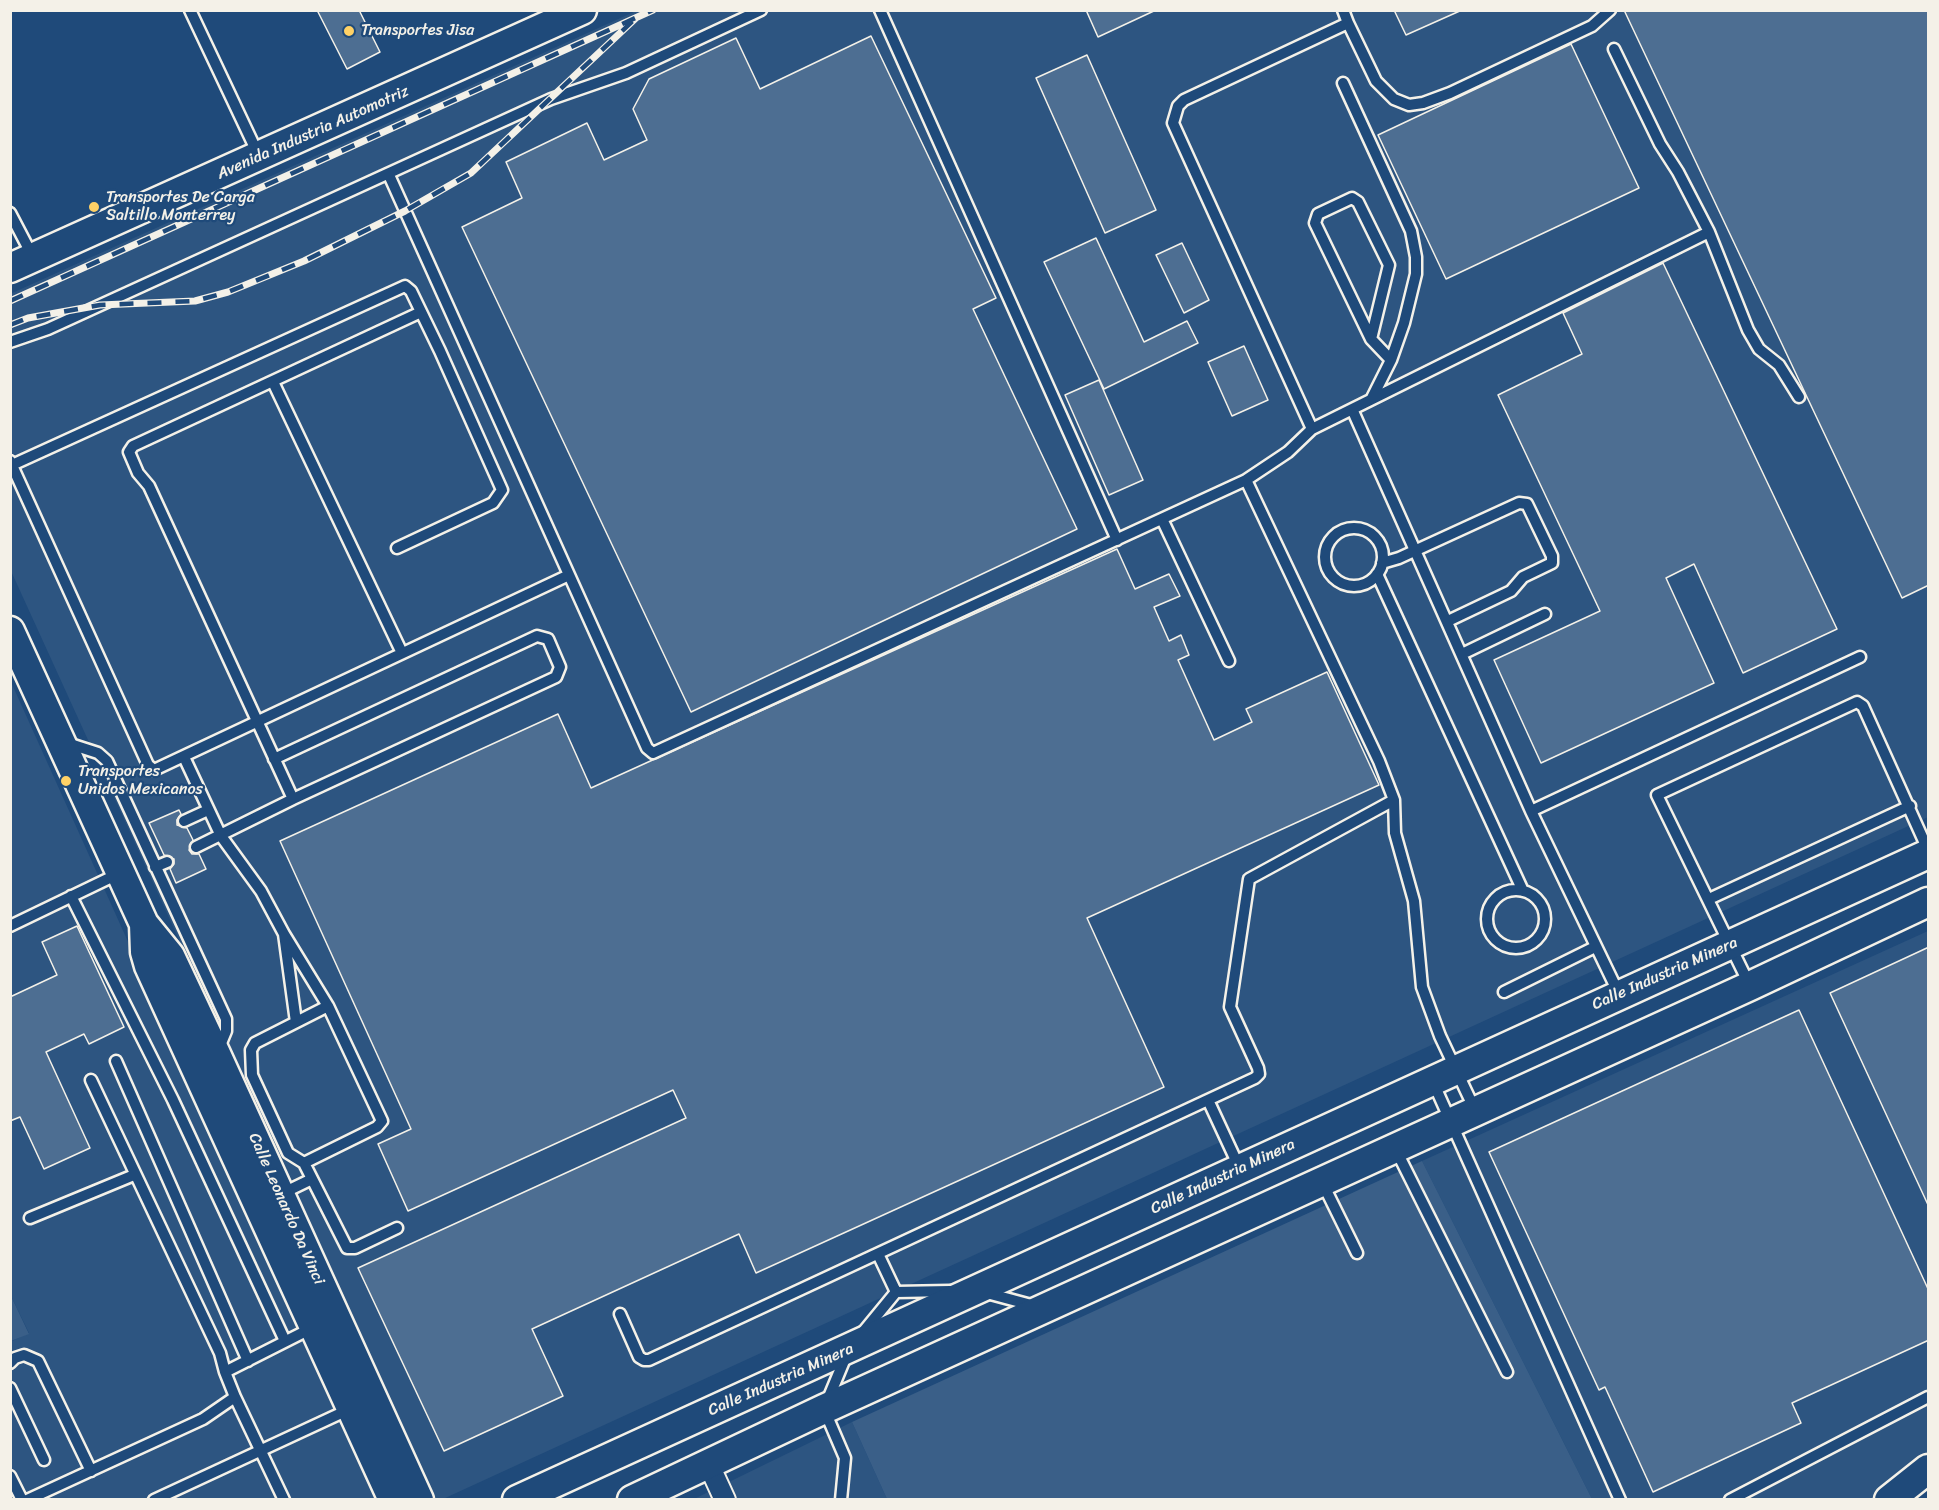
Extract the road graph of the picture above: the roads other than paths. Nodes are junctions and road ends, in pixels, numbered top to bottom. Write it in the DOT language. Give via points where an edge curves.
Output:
graph roads {
  1 [pos="190,10"];
  2 [pos="582,10"];
  3 [pos="761,10"];
  4 [pos="880,10"];
  5 [pos="1343,10"];
  6 [pos="1610,10"];
  7 [pos="1348,23"];
  8 [pos="1614,49"];
  9 [pos="1343,83"];
  10 [pos="259,157"];
  11 [pos="389,175"];
  12 [pos="10,213"];
  13 [pos="1709,232"];
  14 [pos="22,263"];
  15 [pos="421,312"];
  16 [pos="1371,339"];
  17 [pos="10,342"];
  18 [pos="1391,360"];
  19 [pos="273,382"];
  20 [pos="1799,397"];
  21 [pos="1372,398"];
  22 [pos="1352,409"];
  23 [pos="1312,429"];
  24 [pos="11,463"];
  25 [pos="1246,480"];
  26 [pos="1162,519"];
  27 [pos="1117,540"];
  28 [pos="397,548"];
  29 [pos="1415,550"];
  30 [pos="1382,563"];
  31 [pos="1377,574"];
  32 [pos="569,575"];
  33 [pos="1545,614"];
  34 [pos="1448,621"];
  35 [pos="10,631"];
  36 [pos="402,653"];
  37 [pos="1462,654"];
  38 [pos="1860,657"];
  39 [pos="1228,661"];
  40 [pos="257,721"];
  41 [pos="59,740"];
  42 [pos="184,757"];
  43 [pos="274,759"];
  44 [pos="293,799"];
  45 [pos="1394,800"];
  46 [pos="1910,806"];
  47 [pos="208,810"];
  48 [pos="1531,811"];
  49 [pos="184,821"];
  50 [pos="155,835"];
  51 [pos="221,836"];
  52 [pos="143,841"];
  53 [pos="196,848"];
  54 [pos="1929,852"];
  55 [pos="167,862"];
  56 [pos="155,867"];
  57 [pos="120,873"];
  58 [pos="1523,891"];
  59 [pos="72,896"];
  60 [pos="1709,899"];
  61 [pos="1929,902"];
  62 [pos="144,924"];
  63 [pos="10,926"];
  64 [pos="284,934"];
  65 [pos="177,943"];
  66 [pos="1731,945"];
  67 [pos="1595,947"];
  68 [pos="1750,986"];
  69 [pos="1504,992"];
  70 [pos="1619,994"];
  71 [pos="328,1006"];
  72 [pos="296,1022"];
  73 [pos="116,1061"];
  74 [pos="215,1071"];
  75 [pos="1444,1076"];
  76 [pos="91,1080"];
  77 [pos="1208,1100"];
  78 [pos="1463,1117"];
  79 [pos="1395,1148"];
  80 [pos="304,1163"];
  81 [pos="1240,1169"];
  82 [pos="134,1174"];
  83 [pos="312,1179"];
  84 [pos="1322,1181"];
  85 [pos="280,1194"];
  86 [pos="30,1218"];
  87 [pos="397,1228"];
  88 [pos="1357,1253"];
  89 [pos="878,1254"];
  90 [pos="977,1291"];
  91 [pos="896,1292"];
  92 [pos="1045,1309"];
  93 [pos="620,1314"];
  94 [pos="315,1326"];
  95 [pos="285,1341"];
  96 [pos="849,1349"];
  97 [pos="248,1361"];
  98 [pos="10,1363"];
  99 [pos="225,1372"];
  100 [pos="1507,1372"];
  101 [pos="10,1388"];
  102 [pos="235,1397"];
  103 [pos="1929,1397"];
  104 [pos="352,1408"];
  105 [pos="824,1409"];
  106 [pos="262,1450"];
  107 [pos="44,1460"];
  108 [pos="708,1465"];
  109 [pos="1929,1469"];
  110 [pos="91,1471"];
  111 [pos="10,1476"];
  112 [pos="1929,1490"];
  113 [pos="22,1500"];
  114 [pos="27,1500"];
  115 [pos="154,1500"];
  116 [pos="284,1500"];
  117 [pos="393,1500"];
  118 [pos="419,1500"];
  119 [pos="517,1500"];
  120 [pos="632,1500"];
  121 [pos="724,1500"];
  122 [pos="842,1500"];
  123 [pos="1620,1500"];
  124 [pos="1730,1500"];
  125 [pos="1888,1500"];
  126 [pos="1916,1500"];
  1 -- 10 [label="lane"];
  2 -- 10 [label="main road, Avenida Industria Automotriz"];
  3 -- 11 [label="lane" via="626,73 551,99"];
  4 -- 27 [label="lane"];
  5 -- 7 [label="lane"];
  6 -- 7 [label="lane" via="1592,26 1450,93 1409,105 1394,99 1376,81"];
  7 -- 23 [label="lane" via="1184,100 1173,123"];
  8 -- 13 [label="lane"];
  9 -- 18 [label="lane" via="1415,244 1416,274"];
  10 -- 14 [label="main road, Avenida Industria Automotriz"];
  11 -- 17 [label="lane" via="48,329"];
  11 -- 32 [label="lane"];
  12 -- 14 [label="lane"];
  13 -- 20 [label="lane" via="1748,330"];
  13 -- 21 [label="lane"];
  15 -- 19 [label="lane"];
  15 -- 24 [label="lane" via="408,288 401,287"];
  15 -- 28 [label="lane" via="502,490 493,503"];
  16 -- 16 [label="lane" via="1314,220 1318,214 1352,198 1358,202 1389,265"];
  16 -- 18 [label="lane"];
  18 -- 21 [label="lane"];
  19 -- 36 [label="lane"];
  19 -- 40 [label="lane" via="130,448 129,456 149,486"];
  21 -- 22 [label="lane"];
  22 -- 23 [label="lane"];
  22 -- 29 [label="lane"];
  23 -- 25 [label="lane" via="1288,452"];
  24 -- 42 [label="lane" via="148,765 158,769"];
  25 -- 26 [label="lane"];
  25 -- 45 [label="lane"];
  26 -- 27 [label="lane"];
  26 -- 39 [label="lane"];
  27 -- 32 [label="lane" via="653,753 647,748"];
  29 -- 30 [label="lane"];
  29 -- 34 [label="lane"];
  29 -- 34 [label="lane" via="1523,502 1529,506 1544,538 1552,563 1523,577 1511,591"];
  30 -- 31 [label="lane"];
  30 -- 31 [label="lane" via="1377,539 1360,529 1342,531 1328,544 1325,562 1342,584 1361,585"];
  31 -- 58 [label="lane"];
  32 -- 36 [label="lane"];
  33 -- 37 [label="lane"];
  34 -- 37 [label="lane"];
  35 -- 41 [label="main road, Calle Leonardo Da Vinci"];
  36 -- 40 [label="lane"];
  37 -- 48 [label="lane"];
  38 -- 48 [label="lane"];
  40 -- 42 [label="lane"];
  40 -- 43 [label="lane"];
  41 -- 52 [label="lane" via="104,756"];
  41 -- 57 [label="main road, Calle Leonardo Da Vinci"];
  42 -- 47 [label="lane"];
  43 -- 44 [label="lane"];
  43 -- 44 [label="lane" via="537,636 548,639 560,666 556,677"];
  44 -- 51 [label="lane"];
  45 -- 75 [label="lane" via="1395,833 1414,901 1422,987"];
  45 -- 77 [label="lane" via="1249,879 1230,1007 1259,1074"];
  46 -- 54 [label="lane"];
  46 -- 60 [label="lane"];
  46 -- 60 [label="lane" via="1863,706 1857,702 1657,795"];
  47 -- 49 [label="lane"];
  47 -- 51 [label="lane"];
  48 -- 67 [label="lane"];
  50 -- 52 [label="lane"];
  51 -- 53 [label="lane"];
  51 -- 64 [label="lane" via="261,891"];
  52 -- 56 [label="lane"];
  54 -- 66 [label="main road, Calle Industria Minera"];
  55 -- 56 [label="lane"];
  56 -- 65 [label="lane"];
  57 -- 59 [label="lane"];
  57 -- 62 [label="main road, Calle Leonardo Da Vinci"];
  58 -- 58 [label="lane" via="1501,894 1487,915 1491,933 1514,948 1532,943 1545,918 1539,901"];
  59 -- 63 [label="lane"];
  59 -- 95 [label="lane" via="173,1100"];
  60 -- 66 [label="lane"];
  61 -- 68 [label="main road"];
  62 -- 65 [label="main road, Calle Leonardo Da Vinci"];
  62 -- 74 [label="main road, Calle Leonardo Da Vinci" via="149,966"];
  64 -- 71 [label="lane"];
  64 -- 72 [label="lane"];
  65 -- 74 [label="main road, Calle Leonardo Da Vinci"];
  66 -- 68 [label="lane"];
  66 -- 70 [label="main road, Calle Industria Minera"];
  67 -- 69 [label="lane"];
  67 -- 70 [label="lane"];
  68 -- 78 [label="main road"];
  70 -- 75 [label="main road, Calle Industria Minera"];
  71 -- 72 [label="lane"];
  71 -- 80 [label="lane" via="381,1121 377,1127"];
  72 -- 80 [label="lane" via="252,1046 251,1072 288,1153"];
  73 -- 97 [label="lane"];
  74 -- 85 [label="main road, Calle Leonardo Da Vinci"];
  74 -- 94 [label="main road, Calle Leonardo Da Vinci"];
  75 -- 78 [label="lane"];
  75 -- 78 [label="lane"];
  75 -- 81 [label="main road, Calle Industria Minera"];
  76 -- 82 [label="lane"];
  77 -- 81 [label="lane"];
  77 -- 89 [label="lane"];
  78 -- 79 [label="main road"];
  78 -- 123 [label="lane"];
  79 -- 84 [label="main road"];
  79 -- 100 [label="lane"];
  80 -- 83 [label="lane"];
  81 -- 90 [label="main road, Calle Industria Minera"];
  82 -- 86 [label="lane"];
  82 -- 99 [label="lane" via="220,1353"];
  83 -- 85 [label="lane"];
  83 -- 87 [label="lane" via="347,1248"];
  84 -- 88 [label="lane"];
  84 -- 92 [label="main road"];
  85 -- 118 [label="main road, Calle Leonardo Da Vinci"];
  89 -- 91 [label="lane"];
  89 -- 93 [label="lane" via="649,1360 639,1357"];
  90 -- 91 [label="lane"];
  90 -- 92 [label="lane"];
  90 -- 96 [label="main road, Calle Industria Minera"];
  91 -- 96 [label="lane"];
  92 -- 105 [label="main road"];
  94 -- 95 [label="lane"];
  94 -- 104 [label="main road, Calle Leonardo Da Vinci"];
  95 -- 97 [label="lane"];
  96 -- 105 [label="lane"];
  96 -- 119 [label="main road, Calle Industria Minera"];
  97 -- 99 [label="lane"];
  98 -- 110 [label="lane" via="24,1355 38,1361"];
  99 -- 102 [label="lane"];
  101 -- 107 [label="lane"];
  102 -- 106 [label="lane"];
  102 -- 110 [label="lane" via="203,1419"];
  103 -- 124 [label="lane"];
  104 -- 106 [label="lane"];
  104 -- 117 [label="main road, Calle Leonardo Da Vinci"];
  105 -- 108 [label="main road"];
  105 -- 122 [label="lane" via="845,1458"];
  106 -- 115 [label="lane"];
  106 -- 116 [label="lane"];
  108 -- 120 [label="main road"];
  108 -- 121 [label="street"];
  109 -- 125 [label="main road"];
  110 -- 114 [label="lane"];
  111 -- 113 [label="lane"];
  112 -- 126 [label="main road"];
}
